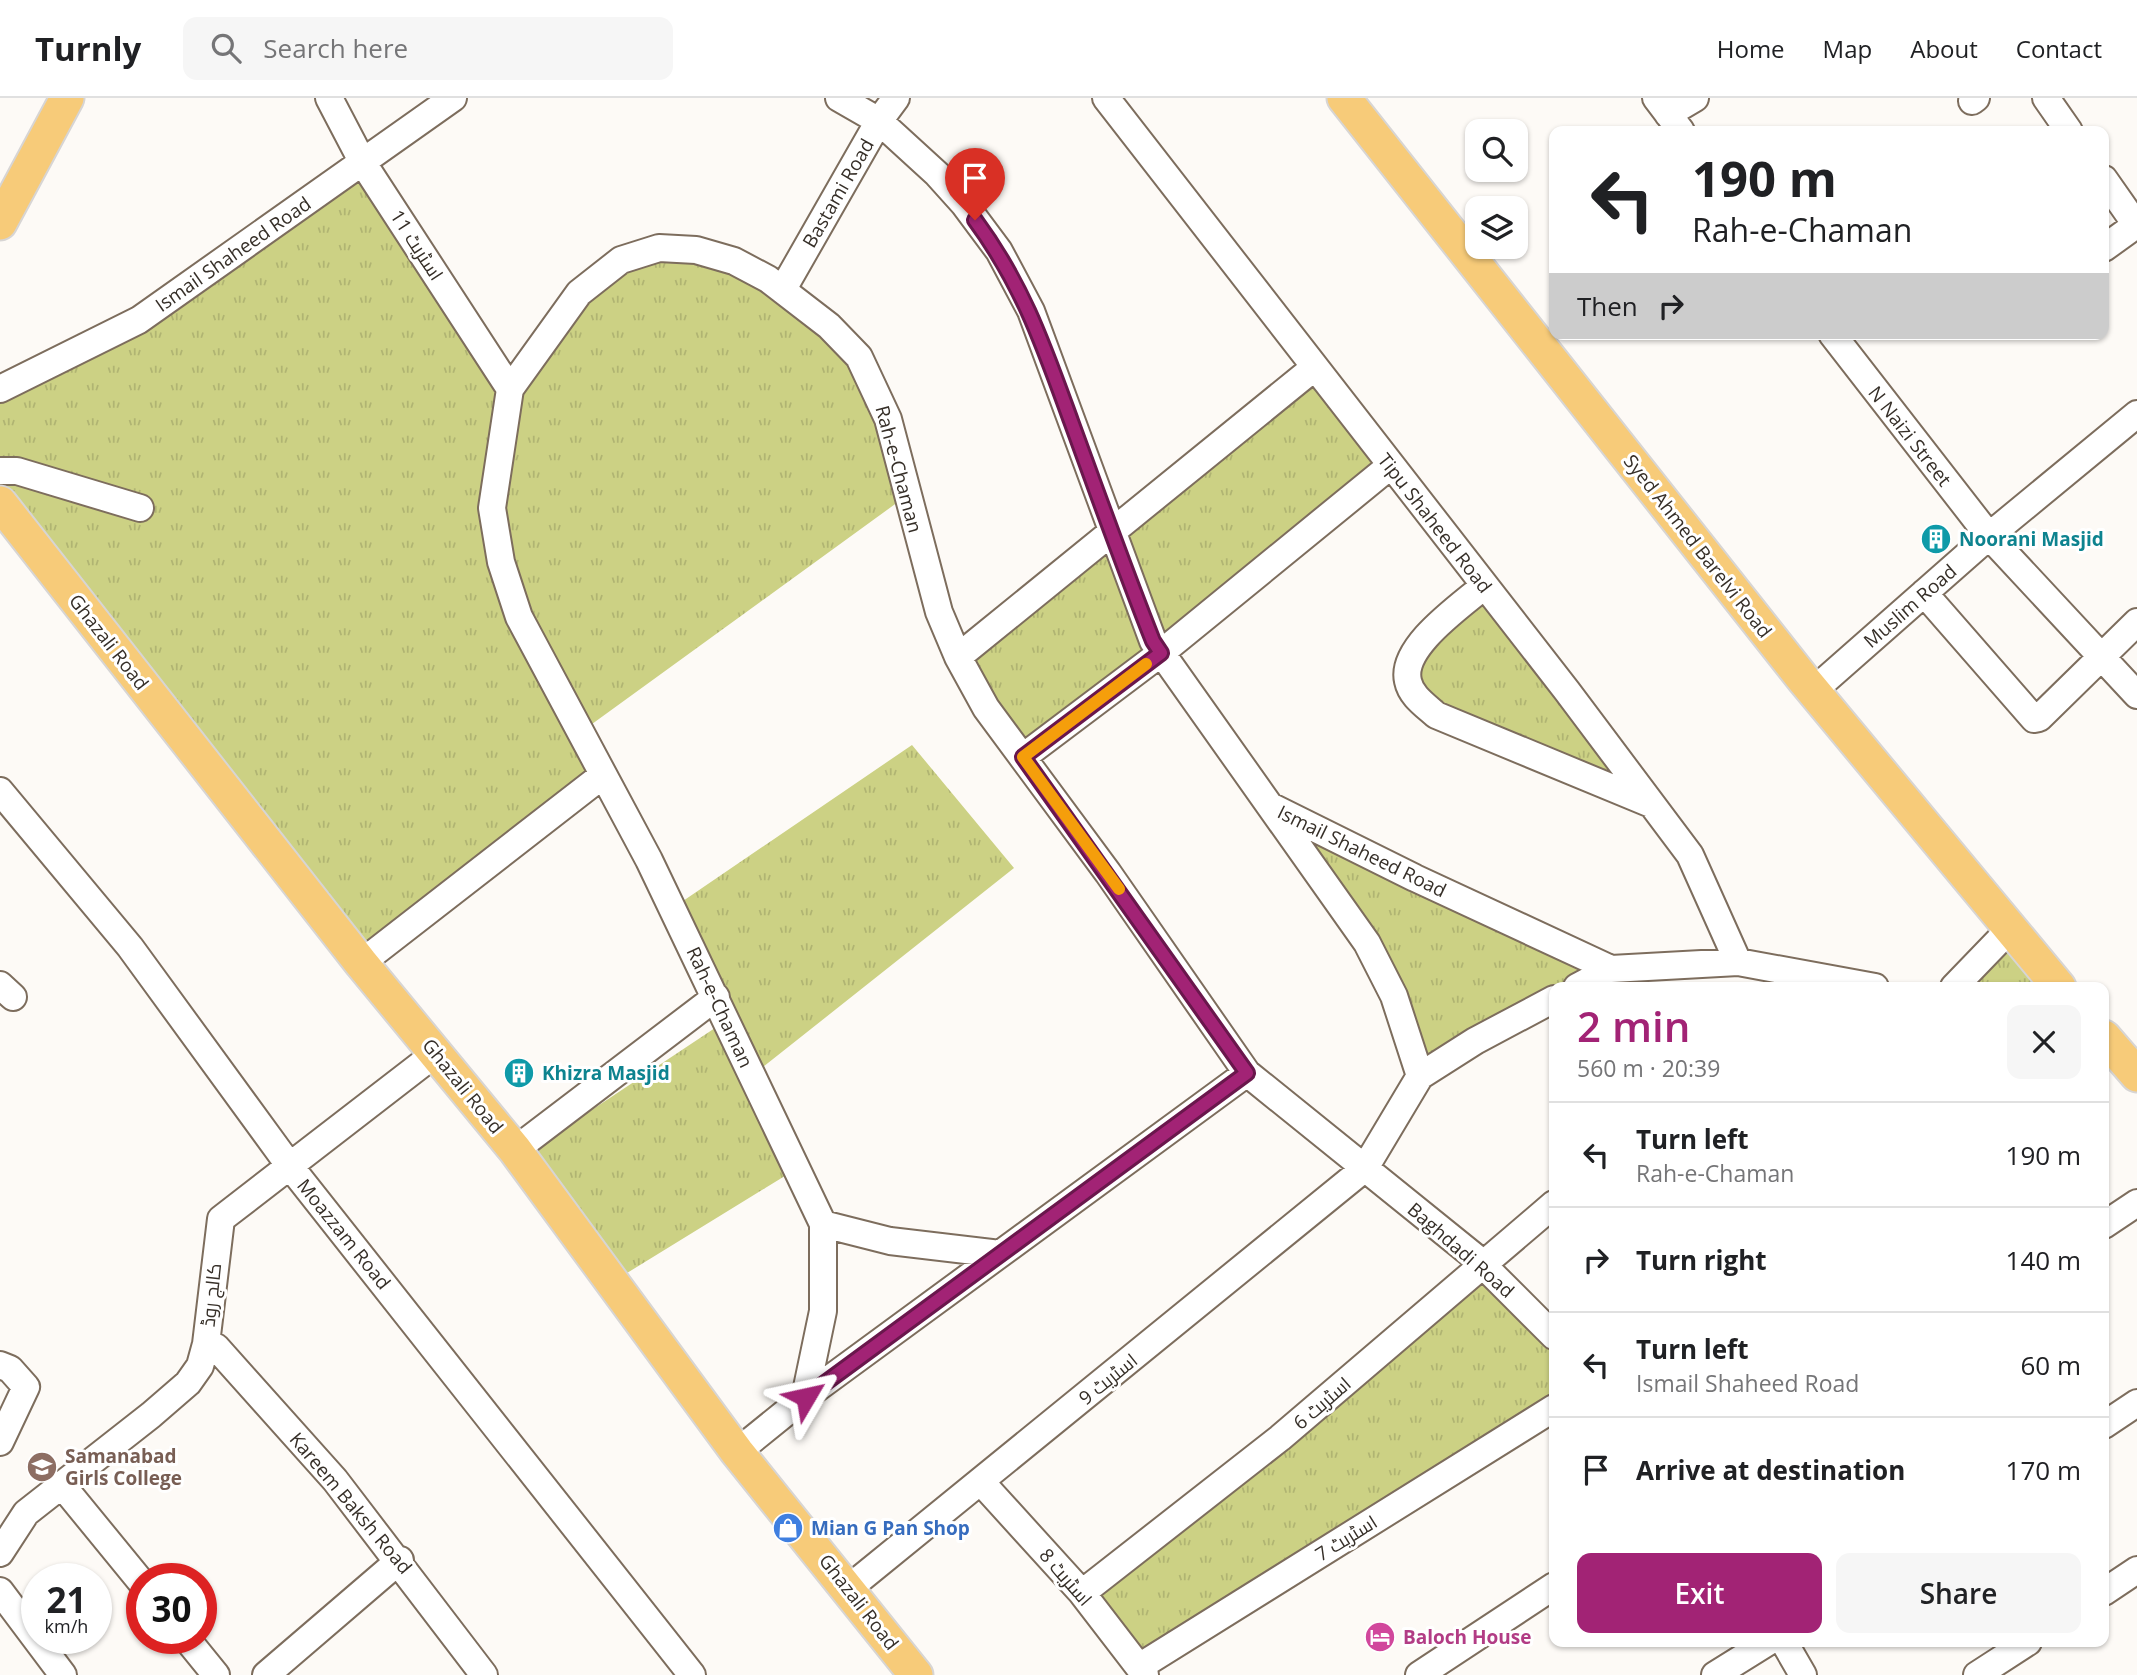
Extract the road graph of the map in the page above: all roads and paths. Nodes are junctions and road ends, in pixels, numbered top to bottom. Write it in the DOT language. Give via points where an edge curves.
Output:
graph roads {
  1 [pos="68,98"];
  2 [pos="329,98"];
  3 [pos="453,98"];
  4 [pos="839,98"];
  5 [pos="896,98"];
  6 [pos="1106,98"];
  7 [pos="1345,98"];
  8 [pos="1695,98"];
  9 [pos="2046,98"];
  10 [pos="1668,114"];
  11 [pos="879,121"];
  12 [pos="2066,126"];
  13 [pos="363,163"];
  14 [pos="2109,186"];
  15 [pos="0,223"];
  16 [pos="2137,225"];
  17 [pos="2109,245"];
  18 [pos="783,289"];
  19 [pos="1837,340"];
  20 [pos="1315,367"];
  21 [pos="0,389"];
  22 [pos="510,389"];
  23 [pos="2137,414"];
  24 [pos="1390,466"];
  25 [pos="0,471"];
  26 [pos="0,503"];
  27 [pos="140,508"];
  28 [pos="1111,535"];
  29 [pos="1989,536"];
  30 [pos="1484,586"];
  31 [pos="1924,593"];
  32 [pos="2137,622"];
  33 [pos="1161,653"];
  34 [pos="958,657"];
  35 [pos="2101,657"];
  36 [pos="1813,691"];
  37 [pos="2137,695"];
  38 [pos="1023,757"];
  39 [pos="603,775"];
  40 [pos="0,791"];
  41 [pos="1267,805"];
  42 [pos="1652,805"];
  43 [pos="2009,930"];
  44 [pos="1738,962"];
  45 [pos="361,963"];
  46 [pos="1611,969"];
  47 [pos="1586,982"];
  48 [pos="1848,982"];
  49 [pos="1959,982"];
  50 [pos="2055,982"];
  51 [pos="716,997"];
  52 [pos="1549,1002"];
  53 [pos="2109,1043"];
  54 [pos="436,1053"];
  55 [pos="2109,1066"];
  56 [pos="1247,1073"];
  57 [pos="1420,1076"];
  58 [pos="2137,1076"];
  59 [pos="515,1150"];
  60 [pos="289,1165"];
  61 [pos="1365,1168"];
  62 [pos="2137,1203"];
  63 [pos="1549,1208"];
  64 [pos="2109,1222"];
  65 [pos="823,1224"];
  66 [pos="1000,1254"];
  67 [pos="1483,1264"];
  68 [pos="1549,1331"];
  69 [pos="206,1344"];
  70 [pos="0,1365"];
  71 [pos="806,1397"];
  72 [pos="2137,1404"];
  73 [pos="1549,1411"];
  74 [pos="2109,1422"];
  75 [pos="0,1442"];
  76 [pos="737,1452"];
  77 [pos="982,1483"];
  78 [pos="61,1484"];
  79 [pos="0,1553"];
  80 [pos="400,1560"];
  81 [pos="126,1563"];
  82 [pos="2137,1570"];
  83 [pos="849,1588"];
  84 [pos="1549,1589"];
  85 [pos="2109,1589"];
  86 [pos="0,1591"];
  87 [pos="1082,1593"];
  88 [pos="1760,1647"];
  89 [pos="1787,1647"];
  90 [pos="2020,1647"];
  91 [pos="199,1654"];
  92 [pos="1142,1671"];
  93 [pos="64,1675"];
  94 [pos="216,1675"];
  95 [pos="265,1675"];
  96 [pos="484,1675"];
  97 [pos="692,1675"];
  98 [pos="916,1675"];
  99 [pos="1419,1675"];
  100 [pos="1715,1675"];
  101 [pos="1803,1675"];
  102 [pos="1977,1675"];
  1 -- 15 [label="main road"];
  2 -- 13 [label="street, اسٹریٹ 11"];
  3 -- 13 [label="street, Ismail Shaheed Road"];
  4 -- 11 [label="street, Ismail Shaheed Road"];
  5 -- 11 [label="street, Bastami Road"];
  6 -- 20 [label="street, Tipu Shaheed Road"];
  7 -- 36 [label="main road, Syed Ahmed Barelvi Road"];
  8 -- 10 [label="street"];
  9 -- 12 [label="street"];
  11 -- 18 [label="street, Bastami Road"];
  11 -- 28 [label="street, Ismail Shaheed Road" via="964,204 999,251 1031,311"];
  13 -- 21 [label="street, Ismail Shaheed Road" via="139,320"];
  13 -- 22 [label="street, اسٹریٹ 11"];
  14 -- 16 [label="street"];
  16 -- 17 [label="street"];
  18 -- 22 [label="street, Rah-e-Chaman" via="734,261 696,250 659,247 621,260 579,293"];
  18 -- 34 [label="street, Rah-e-Chaman" via="859,357 872,381 888,419 939,612"];
  19 -- 29 [label="street, N Naizi Street"];
  20 -- 24 [label="street, Tipu Shaheed Road"];
  20 -- 28 [label="street"];
  22 -- 39 [label="street, Rah-e-Chaman" via="492,508 501,562 519,617"];
  23 -- 29 [label="street, Muslim Road"];
  24 -- 30 [label="street, Tipu Shaheed Road"];
  24 -- 33 [label="street"];
  25 -- 27 [label="street" via="17,471"];
  26 -- 45 [label="main road, Ghazali Road"];
  28 -- 33 [label="street, Ismail Shaheed Road"];
  28 -- 34 [label="street"];
  29 -- 31 [label="street, Muslim Road"];
  29 -- 35 [label="street, N Naizi Street"];
  30 -- 42 [label="street, Tipu Shaheed Road"];
  30 -- 42 [label="street" via="1422,641 1410,658 1407,680 1413,694 1436,715"];
  31 -- 35 [label="street" via="2034,719"];
  31 -- 36 [label="street, Muslim Road"];
  32 -- 35 [label="street"];
  33 -- 38 [label="street"];
  33 -- 41 [label="street, Ismail Shaheed Road"];
  34 -- 38 [label="street, Rah-e-Chaman" via="986,708"];
  35 -- 37 [label="street, N Naizi Street"];
  36 -- 43 [label="main road, Syed Ahmed Barelvi Road"];
  38 -- 56 [label="street, Rah-e-Chaman"];
  39 -- 45 [label="street"];
  39 -- 51 [label="street, Rah-e-Chaman"];
  40 -- 60 [label="street, Moazzam Road" via="130,947"];
  41 -- 46 [label="street, Ismail Shaheed Road"];
  41 -- 57 [label="street" via="1367,943 1394,996"];
  42 -- 44 [label="street, Tipu Shaheed Road" via="1690,855"];
  43 -- 49 [label="street"];
  43 -- 50 [label="main road, Syed Ahmed Barelvi Road"];
  44 -- 46 [label="street"];
  44 -- 48 [label="street"];
  45 -- 54 [label="main road, Ghazali Road"];
  46 -- 47 [label="street"];
  51 -- 59 [label="street"];
  51 -- 65 [label="street, Rah-e-Chaman"];
  52 -- 57 [label="street"];
  53 -- 58 [label="main road"];
  54 -- 59 [label="main road, Ghazali Road"];
  54 -- 60 [label="street, کالج روڈ"];
  55 -- 58 [label="street"];
  56 -- 61 [label="street, Rah-e-Chaman"];
  56 -- 66 [label="street"];
  57 -- 61 [label="street, اسٹریٹ 9"];
  59 -- 76 [label="main road, Ghazali Road"];
  60 -- 69 [label="street, کالج روڈ" via="221,1219"];
  60 -- 97 [label="street, Moazzam Road"];
  61 -- 67 [label="street, Baghdadi Road"];
  61 -- 77 [label="street, اسٹریٹ 9"];
  62 -- 64 [label="street"];
  63 -- 67 [label="street, اسٹریٹ 6"];
  65 -- 66 [label="street" via="890,1241"];
  65 -- 71 [label="street, Rah-e-Chaman" via="823,1311"];
  66 -- 71 [label="street"];
  67 -- 68 [label="street, Baghdadi Road"];
  67 -- 87 [label="street, اسٹریٹ 6" via="1280,1438"];
  69 -- 78 [label="street, کالج روڈ" via="200,1366 188,1383"];
  69 -- 80 [label="street, Kareem Baksh Road" via="216,1347 235,1367"];
  70 -- 75 [label="street" via="26,1387"];
  71 -- 76 [label="street"];
  72 -- 74 [label="street"];
  73 -- 92 [label="street, اسٹریٹ 7"];
  76 -- 83 [label="main road, Ghazali Road"];
  77 -- 83 [label="street, اسٹریٹ 9"];
  77 -- 87 [label="street, اسٹریٹ 8"];
  78 -- 79 [label="street, کالج روڈ" via="26,1513"];
  78 -- 81 [label="street"];
  80 -- 95 [label="street"];
  80 -- 96 [label="street, Kareem Baksh Road"];
  82 -- 85 [label="street"];
  83 -- 98 [label="main road, Ghazali Road"];
  84 -- 99 [label="street"];
  86 -- 93 [label="street"];
  87 -- 92 [label="street, اسٹریٹ 8"];
  88 -- 100 [label="street"];
  89 -- 101 [label="street"];
  90 -- 102 [label="street"];
  91 -- 94 [label="street"];
}
